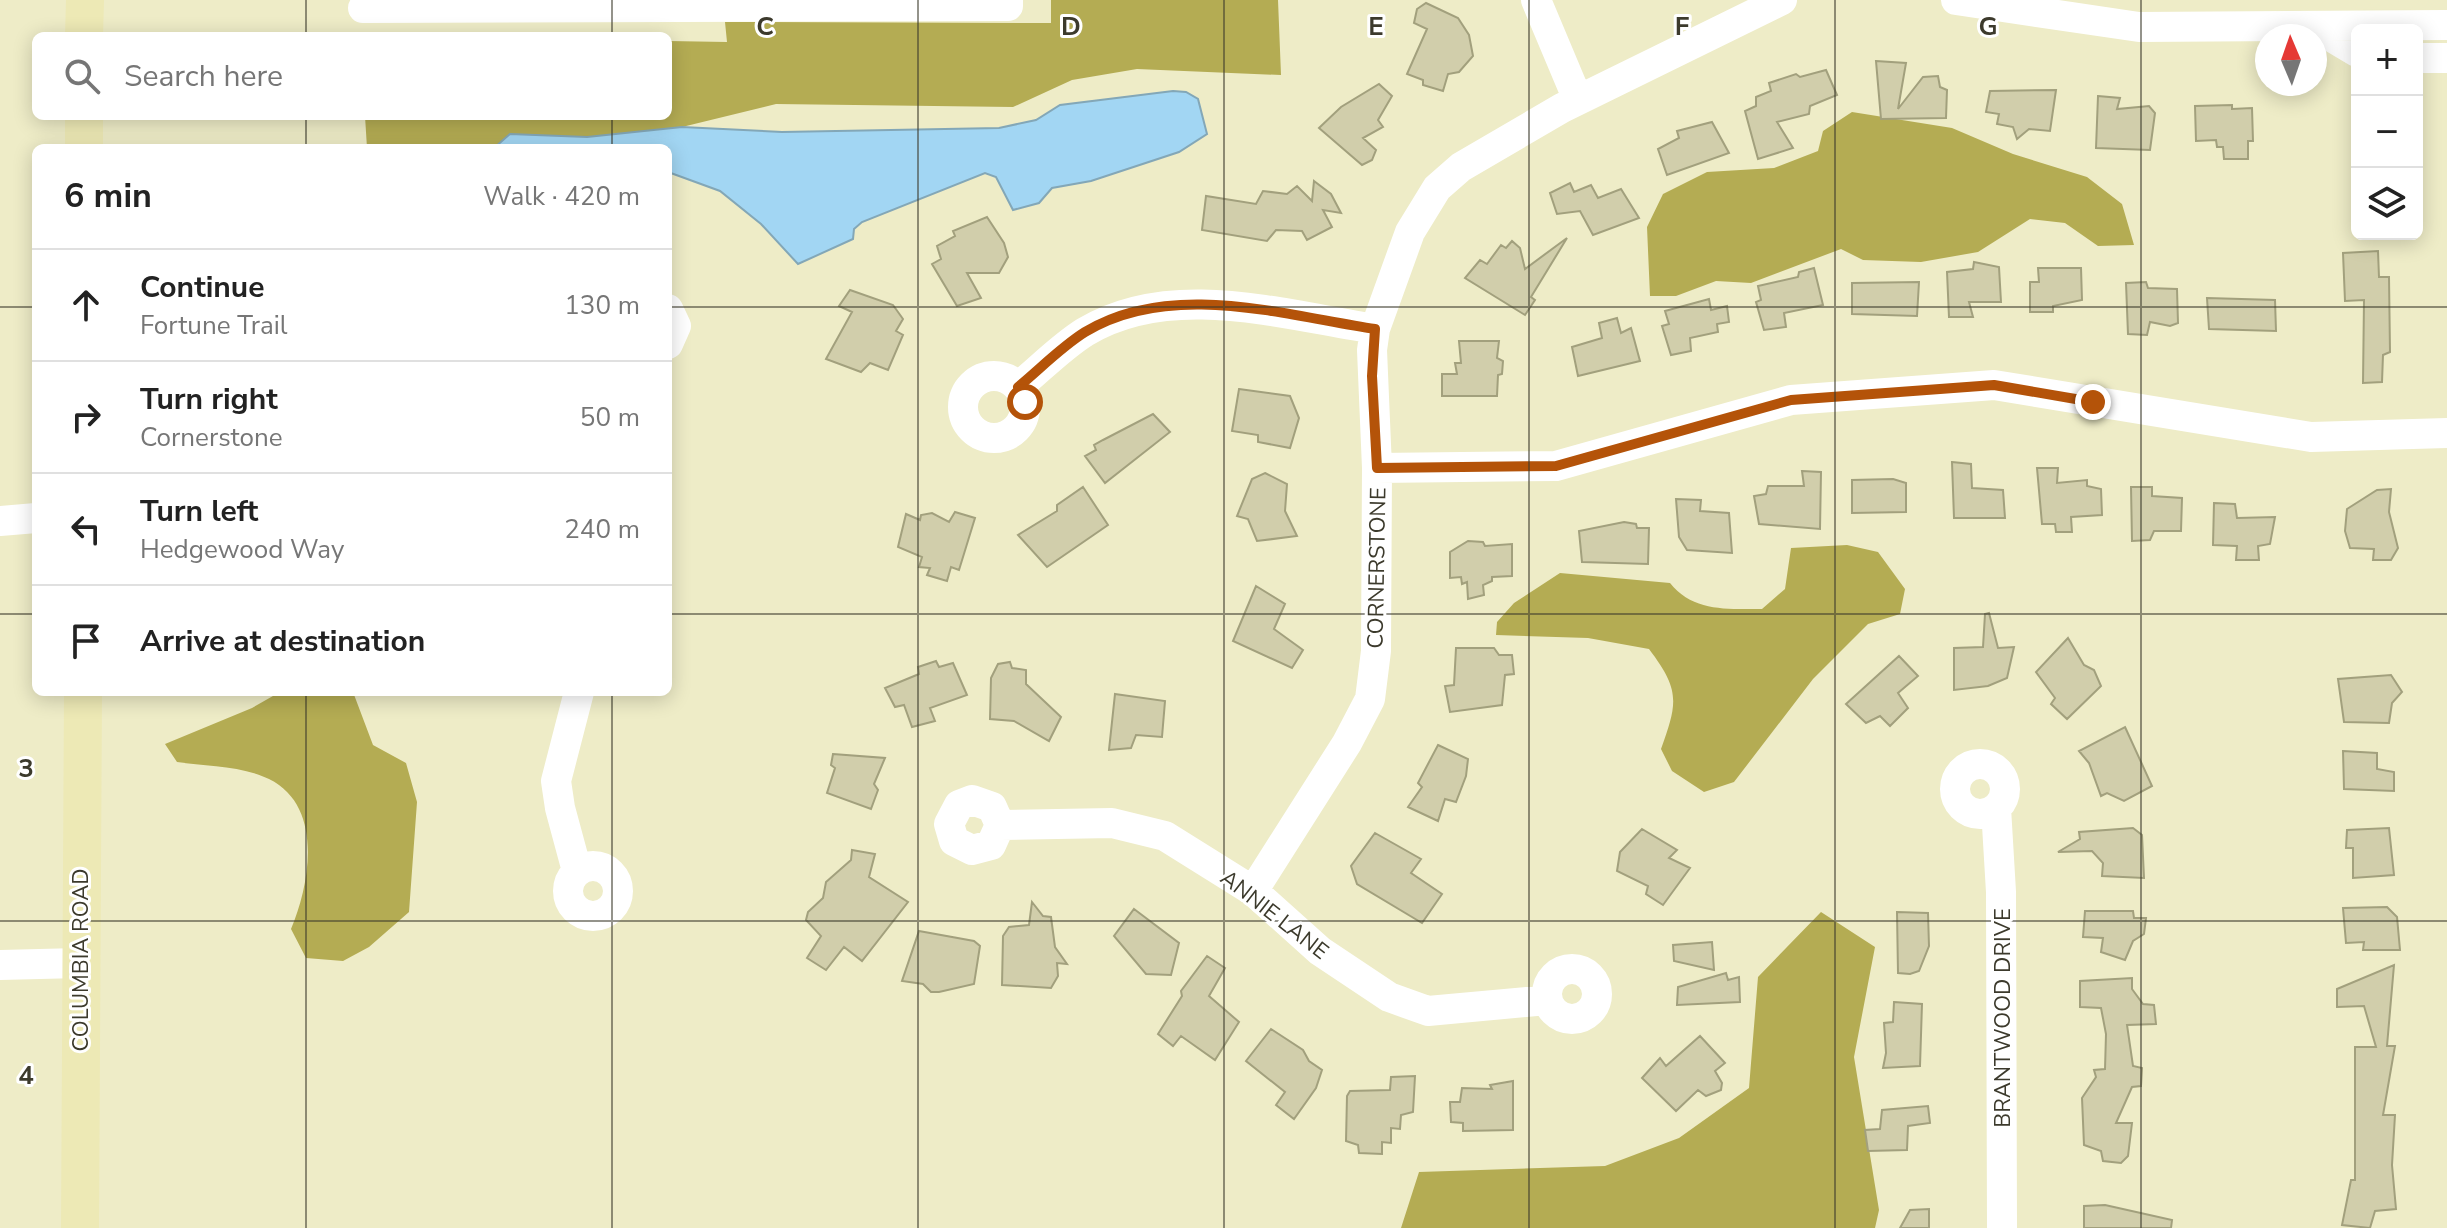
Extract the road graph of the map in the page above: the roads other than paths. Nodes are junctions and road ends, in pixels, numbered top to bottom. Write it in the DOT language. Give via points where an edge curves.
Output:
graph roads {
  1 [pos="85,0"];
  2 [pos="1008,0"];
  3 [pos="1536,0"];
  4 [pos="1782,0"];
  5 [pos="1956,0"];
  6 [pos="657,3"];
  7 [pos="716,3"];
  8 [pos="777,3"];
  9 [pos="423,4"];
  10 [pos="485,4"];
  11 [pos="539,4"];
  12 [pos="363,15"];
  13 [pos="2447,25"];
  14 [pos="2255,26"];
  15 [pos="2327,26"];
  16 [pos="84,32"];
  17 [pos="2327,34"];
  18 [pos="2351,48"];
  19 [pos="2423,58"];
  20 [pos="2447,58"];
  21 [pos="1578,100"];
  22 [pos="84,120"];
  23 [pos="84,144"];
  24 [pos="1375,329"];
  25 [pos="1018,387"];
  26 [pos="2447,433"];
  27 [pos="1377,468"];
  28 [pos="32,518"];
  29 [pos="0,521"];
  30 [pos="83,696"];
  31 [pos="578,696"];
  32 [pos="1996,808"];
  33 [pos="1000,825"];
  34 [pos="577,871"];
  35 [pos="1253,891"];
  36 [pos="79,963"];
  37 [pos="0,965"];
  38 [pos="1547,1000"];
  39 [pos="80,1228"];
  40 [pos="2002,1228"];
  1 -- 16 [label="main road"];
  2 -- 8 [label="street" via="1008,6"];
  3 -- 21 [label="street"];
  4 -- 21 [label="street, CORNERSTONE"];
  5 -- 14 [label="street" via="2139,27"];
  6 -- 7 [label="street"];
  6 -- 11 [label="street"];
  7 -- 8 [label="street"];
  9 -- 10 [label="street"];
  9 -- 12 [label="street"];
  10 -- 11 [label="street"];
  13 -- 15 [label="street"];
  17 -- 18 [label="street"];
  19 -- 20 [label="street"];
  21 -- 24 [label="street, CORNERSTONE" via="1461,167 1437,188 1410,232"];
  22 -- 23 [label="main road"];
  24 -- 25 [label="street" via="1213,306 1170,305 1133,312 1085,332"];
  24 -- 27 [label="street, CORNERSTONE"];
  26 -- 27 [label="street" via="2311,437 1994,385 1791,400 1556,466"];
  27 -- 35 [label="street, CORNERSTONE" via="1376,651 1370,699"];
  28 -- 29 [label="street"];
  30 -- 36 [label="main road, COLUMBIA ROAD"];
  31 -- 34 [label="street" via="556,781"];
  32 -- 40 [label="street, BRANTWOOD DRIVE"];
  33 -- 35 [label="street, ANNIE LANE" via="1112,823 1165,836"];
  35 -- 38 [label="street, ANNIE LANE" via="1320,951 1389,997 1428,1011"];
  36 -- 37 [label="street"];
  36 -- 39 [label="main road, COLUMBIA ROAD"];
}
